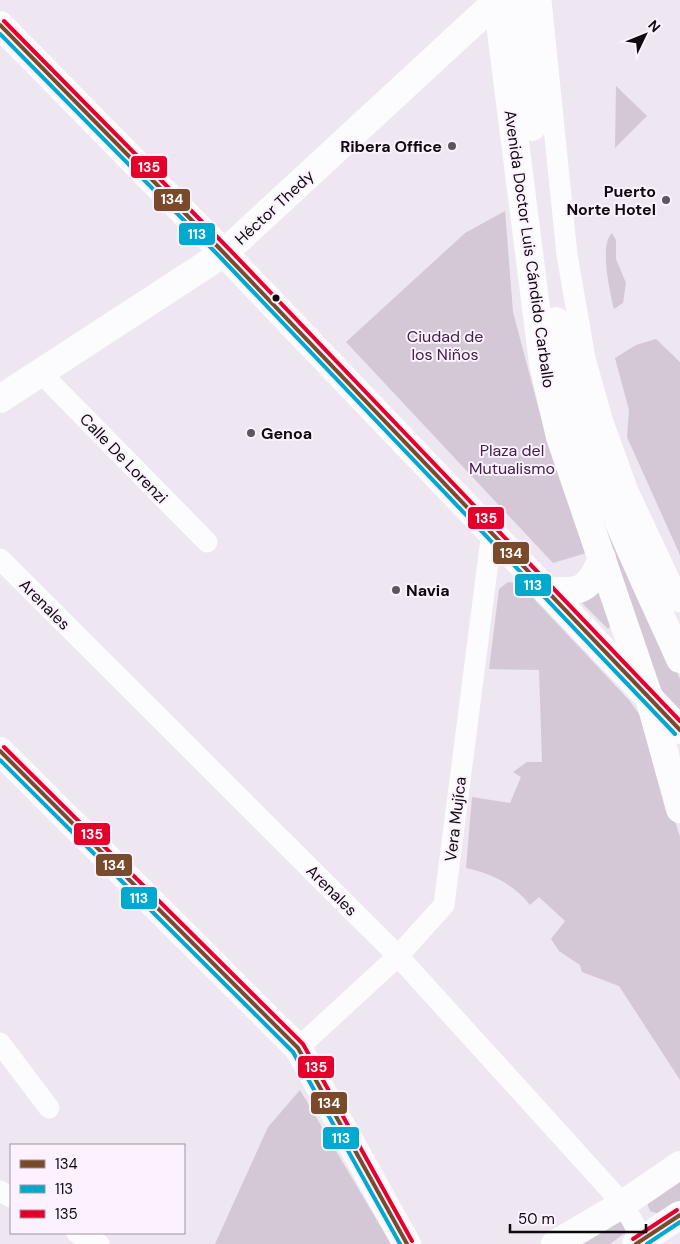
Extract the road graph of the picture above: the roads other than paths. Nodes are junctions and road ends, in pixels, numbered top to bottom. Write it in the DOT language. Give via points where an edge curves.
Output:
graph roads {
  1 [pos="503,0"];
  2 [pos="541,0"];
  3 [pos="0,25"];
  4 [pos="224,253"];
  5 [pos="41,373"];
  6 [pos="0,399"];
  7 [pos="492,531"];
  8 [pos="207,542"];
  9 [pos="602,558"];
  10 [pos="0,559"];
  11 [pos="550,591"];
  12 [pos="680,602"];
  13 [pos="680,659"];
  14 [pos="649,697"];
  15 [pos="680,730"];
  16 [pos="0,751"];
  17 [pos="680,808"];
  18 [pos="398,956"];
  19 [pos="0,1042"];
  20 [pos="298,1048"];
  21 [pos="49,1108"];
  22 [pos="680,1165"];
  23 [pos="623,1204"];
  24 [pos="680,1215"];
  25 [pos="79,1234"];
  26 [pos="639,1242"];
  27 [pos="99,1244"];
  28 [pos="407,1244"];
  29 [pos="556,1244"];
  1 -- 4 [label="main road, Héctor Thedy"];
  1 -- 9 [label="main road, Avenida Doctor Luis Cándido Carballo" via="543,362 560,437"];
  1 -- 13 [label="main road, Avenida Doctor Luis Cándido Carballo" via="562,357 582,428 610,502"];
  2 -- 12 [label="street" via="567,255 585,358 602,419 628,491"];
  3 -- 4 [label="main road"];
  4 -- 5 [label="main road, Héctor Thedy"];
  4 -- 7 [label="main road"];
  5 -- 6 [label="main road, Héctor Thedy"];
  5 -- 8 [label="street, Calle De Lorenzi"];
  7 -- 11 [label="main road"];
  7 -- 18 [label="street, Vera Mujíca" via="444,905"];
  9 -- 11 [label="main road" via="593,579 583,588 570,592"];
  9 -- 14 [label="main road, Avenida Doctor Luis Cándido Carballo"];
  10 -- 18 [label="street, Arenales"];
  11 -- 14 [label="main road"];
  14 -- 15 [label="main road"];
  14 -- 17 [label="main road, Avenida Doctor Luis Cándido Carballo"];
  16 -- 20 [label="main road"];
  18 -- 20 [label="street, Vera Mujíca"];
  18 -- 23 [label="street, Arenales"];
  19 -- 21 [label="street"];
  20 -- 28 [label="main road"];
  22 -- 23 [label="main road"];
  23 -- 26 [label="street, Arenales"];
  23 -- 29 [label="main road"];
  24 -- 26 [label="main road"];
  25 -- 27 [label="street"];
}
